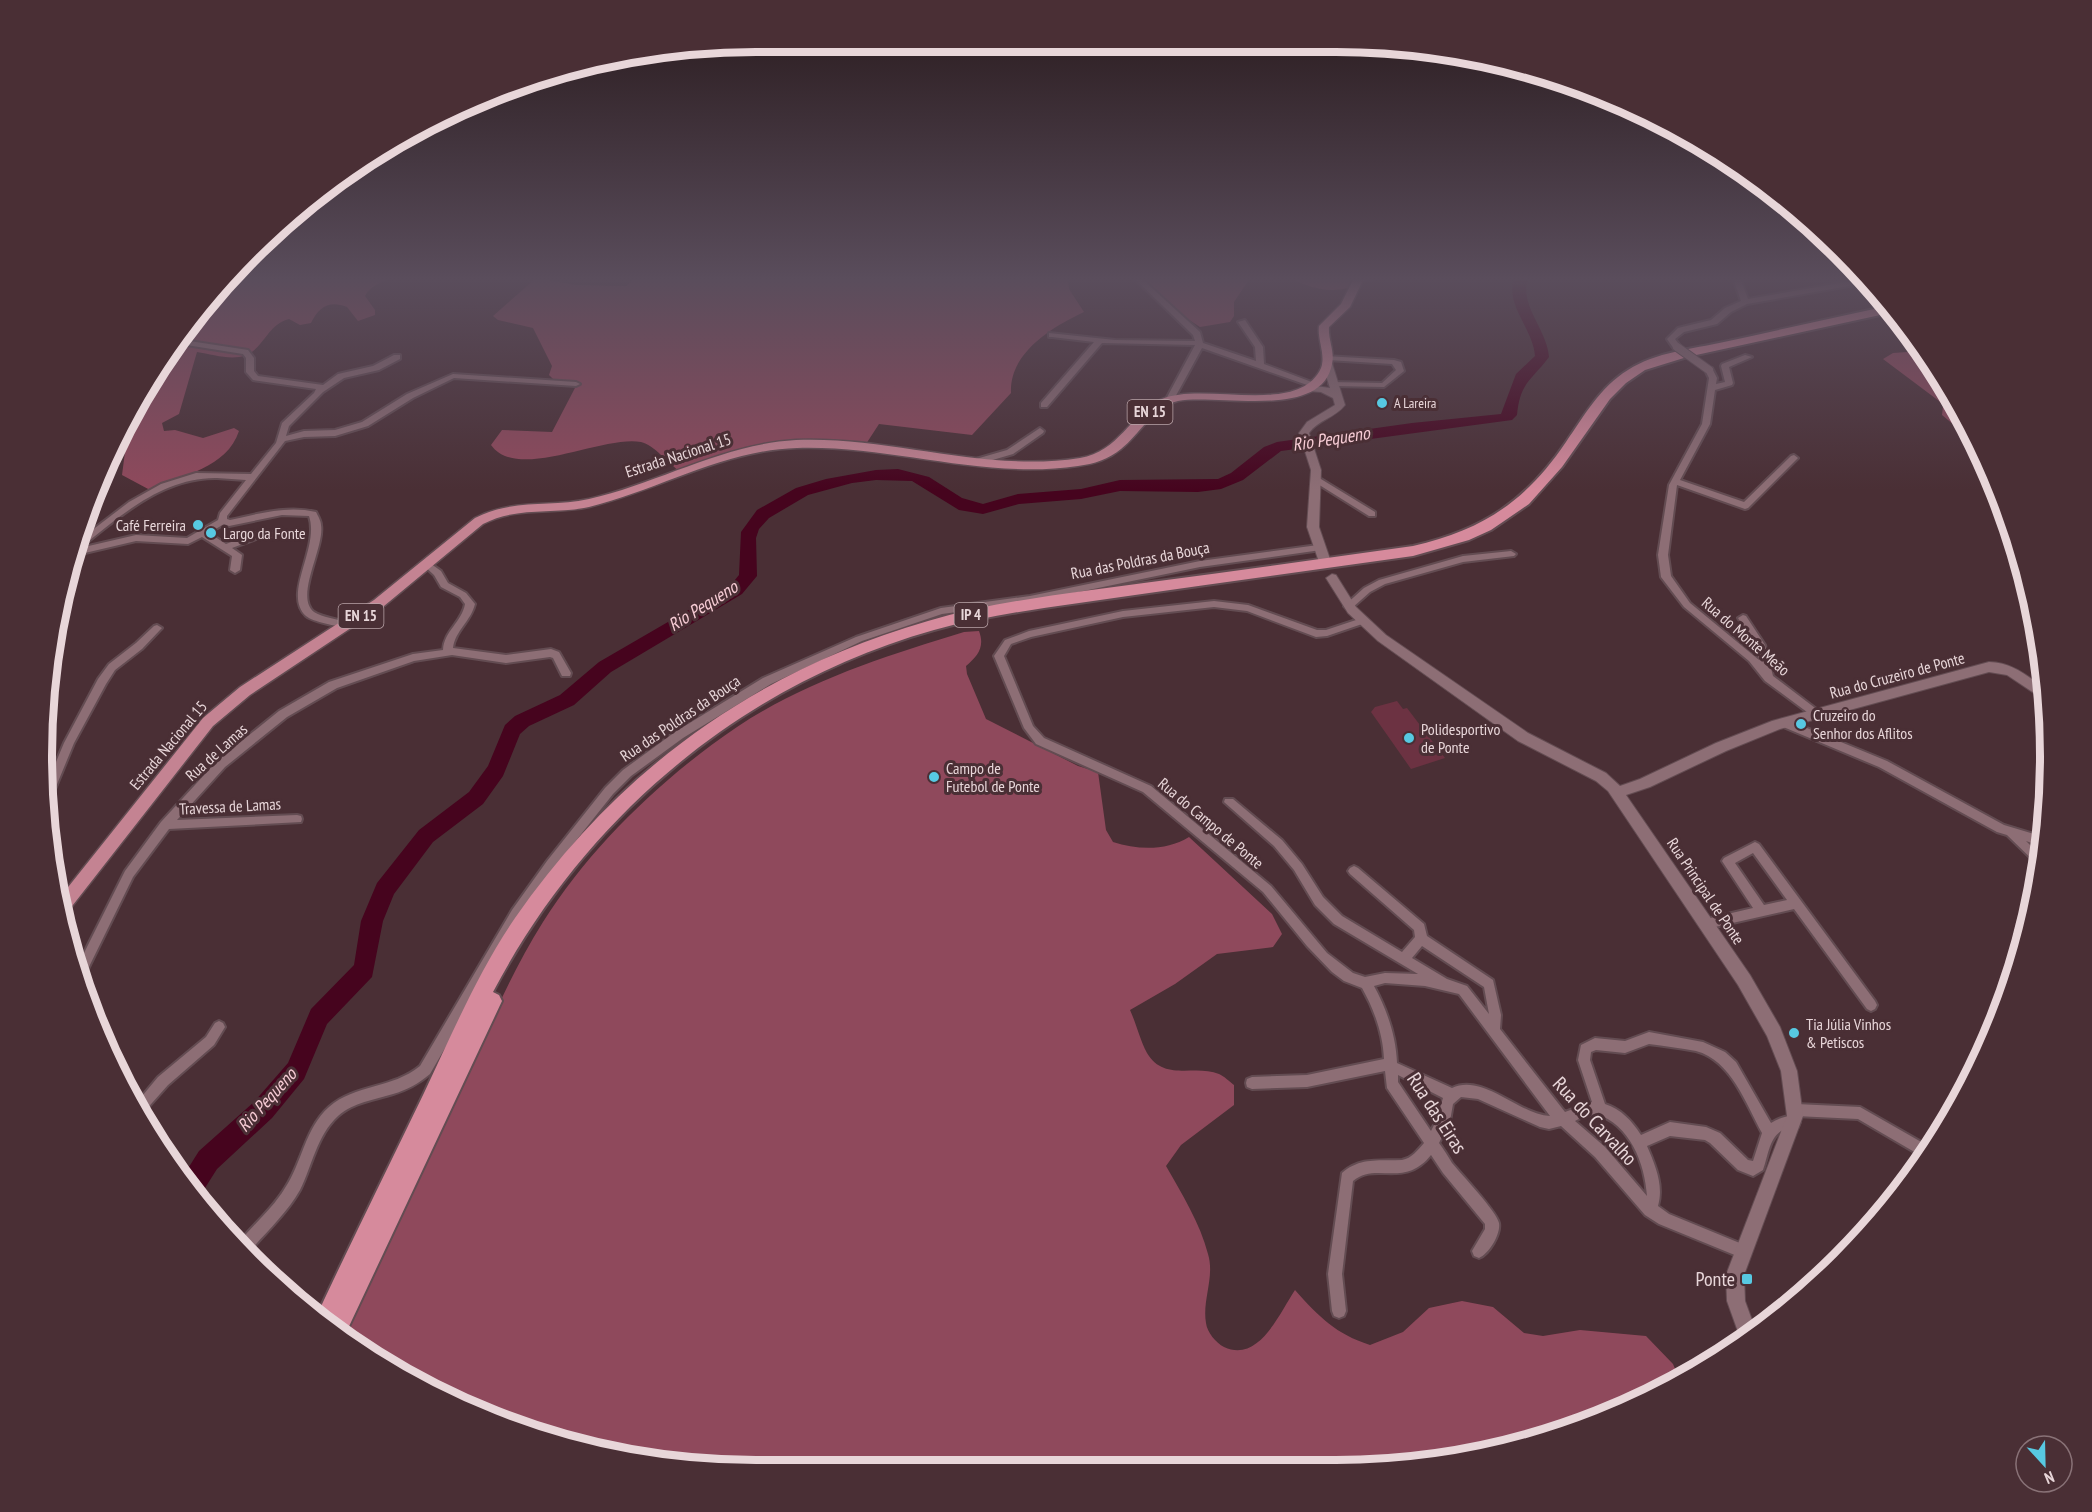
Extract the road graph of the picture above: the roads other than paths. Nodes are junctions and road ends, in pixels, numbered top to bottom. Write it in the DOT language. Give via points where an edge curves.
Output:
graph roads {
  1 [pos="223,349"];
  2 [pos="1093,349"];
  3 [pos="1197,349"];
  4 [pos="1213,349"];
  5 [pos="1259,349"];
  6 [pos="1326,349"];
  7 [pos="1679,349"];
  8 [pos="1710,349"];
  9 [pos="1731,349"];
  10 [pos="397,357"];
  11 [pos="1748,357"];
  12 [pos="1327,361"];
  13 [pos="1260,365"];
  14 [pos="1316,382"];
  15 [pos="576,384"];
  16 [pos="1712,388"];
  17 [pos="321,390"];
  18 [pos="1334,390"];
  19 [pos="1169,400"];
  20 [pos="1044,405"];
  21 [pos="1040,431"];
  22 [pos="282,439"];
  23 [pos="1794,458"];
  24 [pos="979,461"];
  25 [pos="252,477"];
  26 [pos="1316,479"];
  27 [pos="1675,481"];
  28 [pos="1372,514"];
  29 [pos="222,522"];
  30 [pos="292,533"];
  31 [pos="203,534"];
  32 [pos="87,538"];
  33 [pos="226,547"];
  34 [pos="1318,548"];
  35 [pos="83,551"];
  36 [pos="1511,554"];
  37 [pos="1325,562"];
  38 [pos="427,564"];
  39 [pos="235,570"];
  40 [pos="1332,578"];
  41 [pos="1345,600"];
  42 [pos="1743,618"];
  43 [pos="1362,621"];
  44 [pos="347,625"];
  45 [pos="157,628"];
  46 [pos="450,652"];
  47 [pos="566,674"];
  48 [pos="1769,678"];
  49 [pos="2036,689"];
  50 [pos="1810,715"];
  51 [pos="1785,723"];
  52 [pos="1816,736"];
  53 [pos="53,782"];
  54 [pos="1618,792"];
  55 [pos="1228,802"];
  56 [pos="297,819"];
  57 [pos="165,825"];
  58 [pos="2010,832"];
  59 [pos="2034,839"];
  60 [pos="2032,854"];
  61 [pos="1354,871"];
  62 [pos="67,899"];
  63 [pos="1796,903"];
  64 [pos="1761,911"];
  65 [pos="1706,924"];
  66 [pos="1421,939"];
  67 [pos="1403,959"];
  68 [pos="84,964"];
  69 [pos="1366,982"];
  70 [pos="1447,985"];
  71 [pos="1871,1005"];
  72 [pos="219,1027"];
  73 [pos="1494,1029"];
  74 [pos="1390,1066"];
  75 [pos="1252,1083"];
  76 [pos="1453,1095"];
  77 [pos="144,1103"];
  78 [pos="1600,1108"];
  79 [pos="1794,1116"];
  80 [pos="1564,1121"];
  81 [pos="1769,1132"];
  82 [pos="1431,1141"];
  83 [pos="1638,1143"];
  84 [pos="1920,1148"];
  85 [pos="1650,1210"];
  86 [pos="248,1242"];
  87 [pos="1479,1251"];
  88 [pos="1742,1251"];
  89 [pos="1339,1311"];
  90 [pos="329,1315"];
  91 [pos="338,1322"];
  92 [pos="1746,1327"];
  1 -- 17 [label="street" via="245,352 250,358 250,372 256,378 316,385"];
  2 -- 20 [label="street"];
  3 -- 19 [label="street"];
  4 -- 13 [label="street"];
  5 -- 13 [label="street"];
  6 -- 12 [label="main road"];
  7 -- 16 [label="street, Rua do Monte Meão, bridge" via="1709,370"];
  8 -- 90 [label="highway, IP 4" via="1640,368 1602,398 1554,471 1533,495 1501,519 1459,539 1413,551 968,615 814,668 721,719 678,750 627,797 576,852 521,926 466,1027"];
  9 -- 91 [label="highway, IP 4" via="1648,371 1625,387 1603,410 1541,498 1514,520 1473,541 1427,554 1010,615 944,630 823,673 714,734 659,778 610,828 578,864 523,942"];
  10 -- 17 [label="street" via="376,368 341,376"];
  11 -- 16 [label="street" via="1725,366 1729,383"];
  12 -- 14 [label="main road"];
  12 -- 18 [label="street"];
  12 -- 18 [label="street" via="1394,362 1400,370 1384,385"];
  13 -- 14 [label="street"];
  14 -- 18 [label="street"];
  14 -- 19 [label="main road, EN 15" via="1277,397"];
  15 -- 22 [label="street" via="453,376 410,396 365,424 335,433"];
  16 -- 27 [label="street, Rua do Monte Meão" via="1706,426"];
  17 -- 22 [label="street" via="285,425"];
  18 -- 26 [label="street" via="1340,400 1338,408 1306,427"];
  19 -- 24 [label="main road, Estrada Nacional 15 / EN 15" via="1154,408 1103,456 1051,465"];
  21 -- 24 [label="street" via="1010,452"];
  22 -- 25 [label="street"];
  23 -- 27 [label="street" via="1745,506"];
  24 -- 38 [label="main road, Estrada Nacional 15 / EN 15" via="869,447 769,447 596,501 504,509 479,521"];
  25 -- 29 [label="street" via="223,514"];
  25 -- 32 [label="street" via="184,479 136,501"];
  26 -- 28 [label="street"];
  26 -- 34 [label="street" via="1312,516"];
  27 -- 48 [label="street, Rua do Monte Meão" via="1663,555 1668,581 1684,602 1752,658"];
  29 -- 31 [label="street"];
  29 -- 44 [label="street" via="291,512 313,514 316,535 303,588 304,605 312,615"];
  30 -- 33 [label="street" via="255,536"];
  31 -- 33 [label="street"];
  31 -- 35 [label="street" via="183,541 136,538"];
  33 -- 39 [label="street" via="237,555"];
  34 -- 37 [label="street"];
  34 -- 86 [label="street, Rua das Poldras da Bouça" via="1206,563 1037,598 926,615 781,673 689,729 618,781 566,845 487,960 424,1070 410,1082 348,1102 330,1115 291,1191"];
  36 -- 41 [label="street" via="1463,559 1382,582"];
  38 -- 44 [label="main road, Estrada Nacional 15 / EN 15"];
  38 -- 46 [label="street" via="444,585 463,595 470,604 468,616 449,642"];
  40 -- 41 [label="street, Rua Principal de Ponte"];
  41 -- 43 [label="street, Rua Principal de Ponte"];
  42 -- 48 [label="street" via="1760,645"];
  43 -- 54 [label="street, Rua Principal de Ponte" via="1517,734 1601,777"];
  43 -- 69 [label="street, Rua do Campo de Ponte" via="1316,634 1248,608 1214,604 1123,614 1025,635 1006,644 999,656 1029,728 1040,741 1150,791 1271,893 1325,959 1354,979"];
  44 -- 62 [label="main road, Estrada Nacional 15 / EN 15" via="245,691 208,722"];
  45 -- 53 [label="street" via="112,667 69,743"];
  46 -- 47 [label="street, Rua de Lamas" via="506,659 551,653"];
  46 -- 57 [label="street, Rua de Lamas" via="413,658 355,676 297,705 215,769"];
  48 -- 50 [label="street, Rua do Monte Meão"];
  49 -- 50 [label="street, Rua do Cruzeiro de Ponte" via="2010,672 1991,666"];
  50 -- 51 [label="street, Rua do Cruzeiro de Ponte"];
  50 -- 52 [label="street"];
  51 -- 52 [label="street"];
  51 -- 54 [label="street, Rua do Cruzeiro de Ponte"];
  52 -- 58 [label="street" via="1888,766"];
  54 -- 65 [label="street, Rua Principal de Ponte"];
  55 -- 67 [label="street, Rua do Carvalho" via="1278,843 1319,902 1338,920"];
  56 -- 57 [label="street, Travessa de Lamas"];
  57 -- 68 [label="street, Rua de Lamas" via="129,874"];
  58 -- 59 [label="street"];
  58 -- 60 [label="street"];
  61 -- 66 [label="street" via="1417,924"];
  63 -- 64 [label="street"];
  63 -- 64 [label="street" via="1755,848 1728,861"];
  63 -- 71 [label="street"];
  64 -- 65 [label="street"];
  65 -- 79 [label="street, Rua Principal de Ponte" via="1774,1032 1789,1071"];
  66 -- 67 [label="street"];
  66 -- 73 [label="street" via="1489,984"];
  67 -- 70 [label="street, Rua do Carvalho"];
  69 -- 70 [label="street" via="1389,978"];
  69 -- 74 [label="street, Rua das Eiras" via="1379,1008 1391,1050"];
  70 -- 73 [label="street, Rua do Carvalho" via="1465,992"];
  72 -- 77 [label="street" via="210,1041 163,1081"];
  73 -- 80 [label="street, Rua do Carvalho"];
  74 -- 75 [label="street" via="1376,1065 1307,1081"];
  74 -- 76 [label="street"];
  74 -- 82 [label="street, Rua das Eiras" via="1392,1084"];
  76 -- 80 [label="street" via="1472,1091 1537,1120"];
  76 -- 82 [label="street"];
  78 -- 80 [label="street" via="1588,1109"];
  78 -- 81 [label="street" via="1584,1060 1584,1048 1625,1047 1653,1038 1695,1045 1729,1062"];
  78 -- 83 [label="street" via="1620,1121"];
  79 -- 81 [label="street"];
  79 -- 84 [label="street" via="1860,1113"];
  79 -- 88 [label="street"];
  80 -- 85 [label="street, Rua do Carvalho" via="1600,1152"];
  81 -- 83 [label="street" via="1756,1167 1748,1168 1713,1136 1667,1130"];
  82 -- 87 [label="street, Rua das Eiras" via="1492,1222 1492,1231"];
  82 -- 89 [label="street" via="1410,1165 1365,1166 1346,1180 1335,1274"];
  83 -- 85 [label="street" via="1655,1184 1655,1200"];
  85 -- 88 [label="street, Rua do Carvalho"];
  88 -- 92 [label="street" via="1734,1287"];
}
